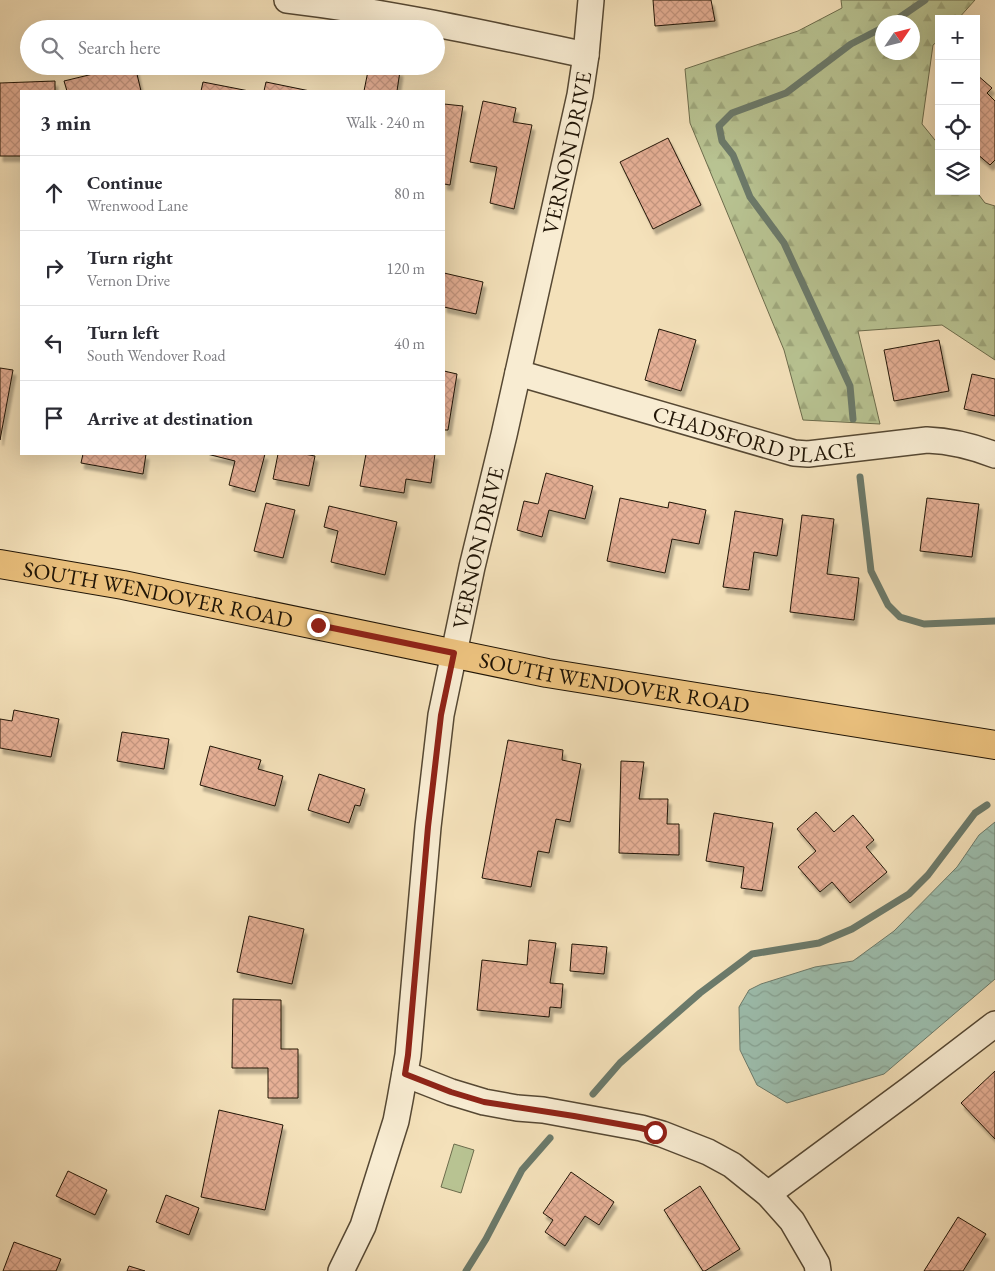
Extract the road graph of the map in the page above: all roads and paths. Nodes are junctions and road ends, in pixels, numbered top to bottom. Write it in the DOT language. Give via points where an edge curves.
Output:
graph roads {
  1 [pos="287,0"];
  2 [pos="590,0"];
  3 [pos="416,20"];
  4 [pos="445,26"];
  5 [pos="586,55"];
  6 [pos="518,373"];
  7 [pos="995,455"];
  8 [pos="0,564"];
  9 [pos="454,653"];
  10 [pos="995,745"];
  11 [pos="995,1024"];
  12 [pos="405,1074"];
  13 [pos="768,1194"];
  14 [pos="342,1271"];
  15 [pos="818,1271"];
  1 -- 3 [label="street"];
  2 -- 5 [label="street, VERNON DRIVE"];
  4 -- 5 [label="street"];
  5 -- 6 [label="street, VERNON DRIVE"];
  6 -- 7 [label="street, CHADSFORD PLACE" via="794,453 927,440 972,447"];
  6 -- 9 [label="street, VERNON DRIVE"];
  8 -- 9 [label="main road, SOUTH WENDOVER ROAD" via="133,587"];
  9 -- 10 [label="main road, SOUTH WENDOVER ROAD" via="547,673"];
  9 -- 12 [label="street, VERNON DRIVE" via="435,762"];
  11 -- 13 [label="street"];
  12 -- 13 [label="street" via="484,1102 662,1134 724,1161"];
  12 -- 14 [label="street, VERNON DRIVE" via="396,1121 366,1217"];
  13 -- 15 [label="street" via="792,1221"];
}
